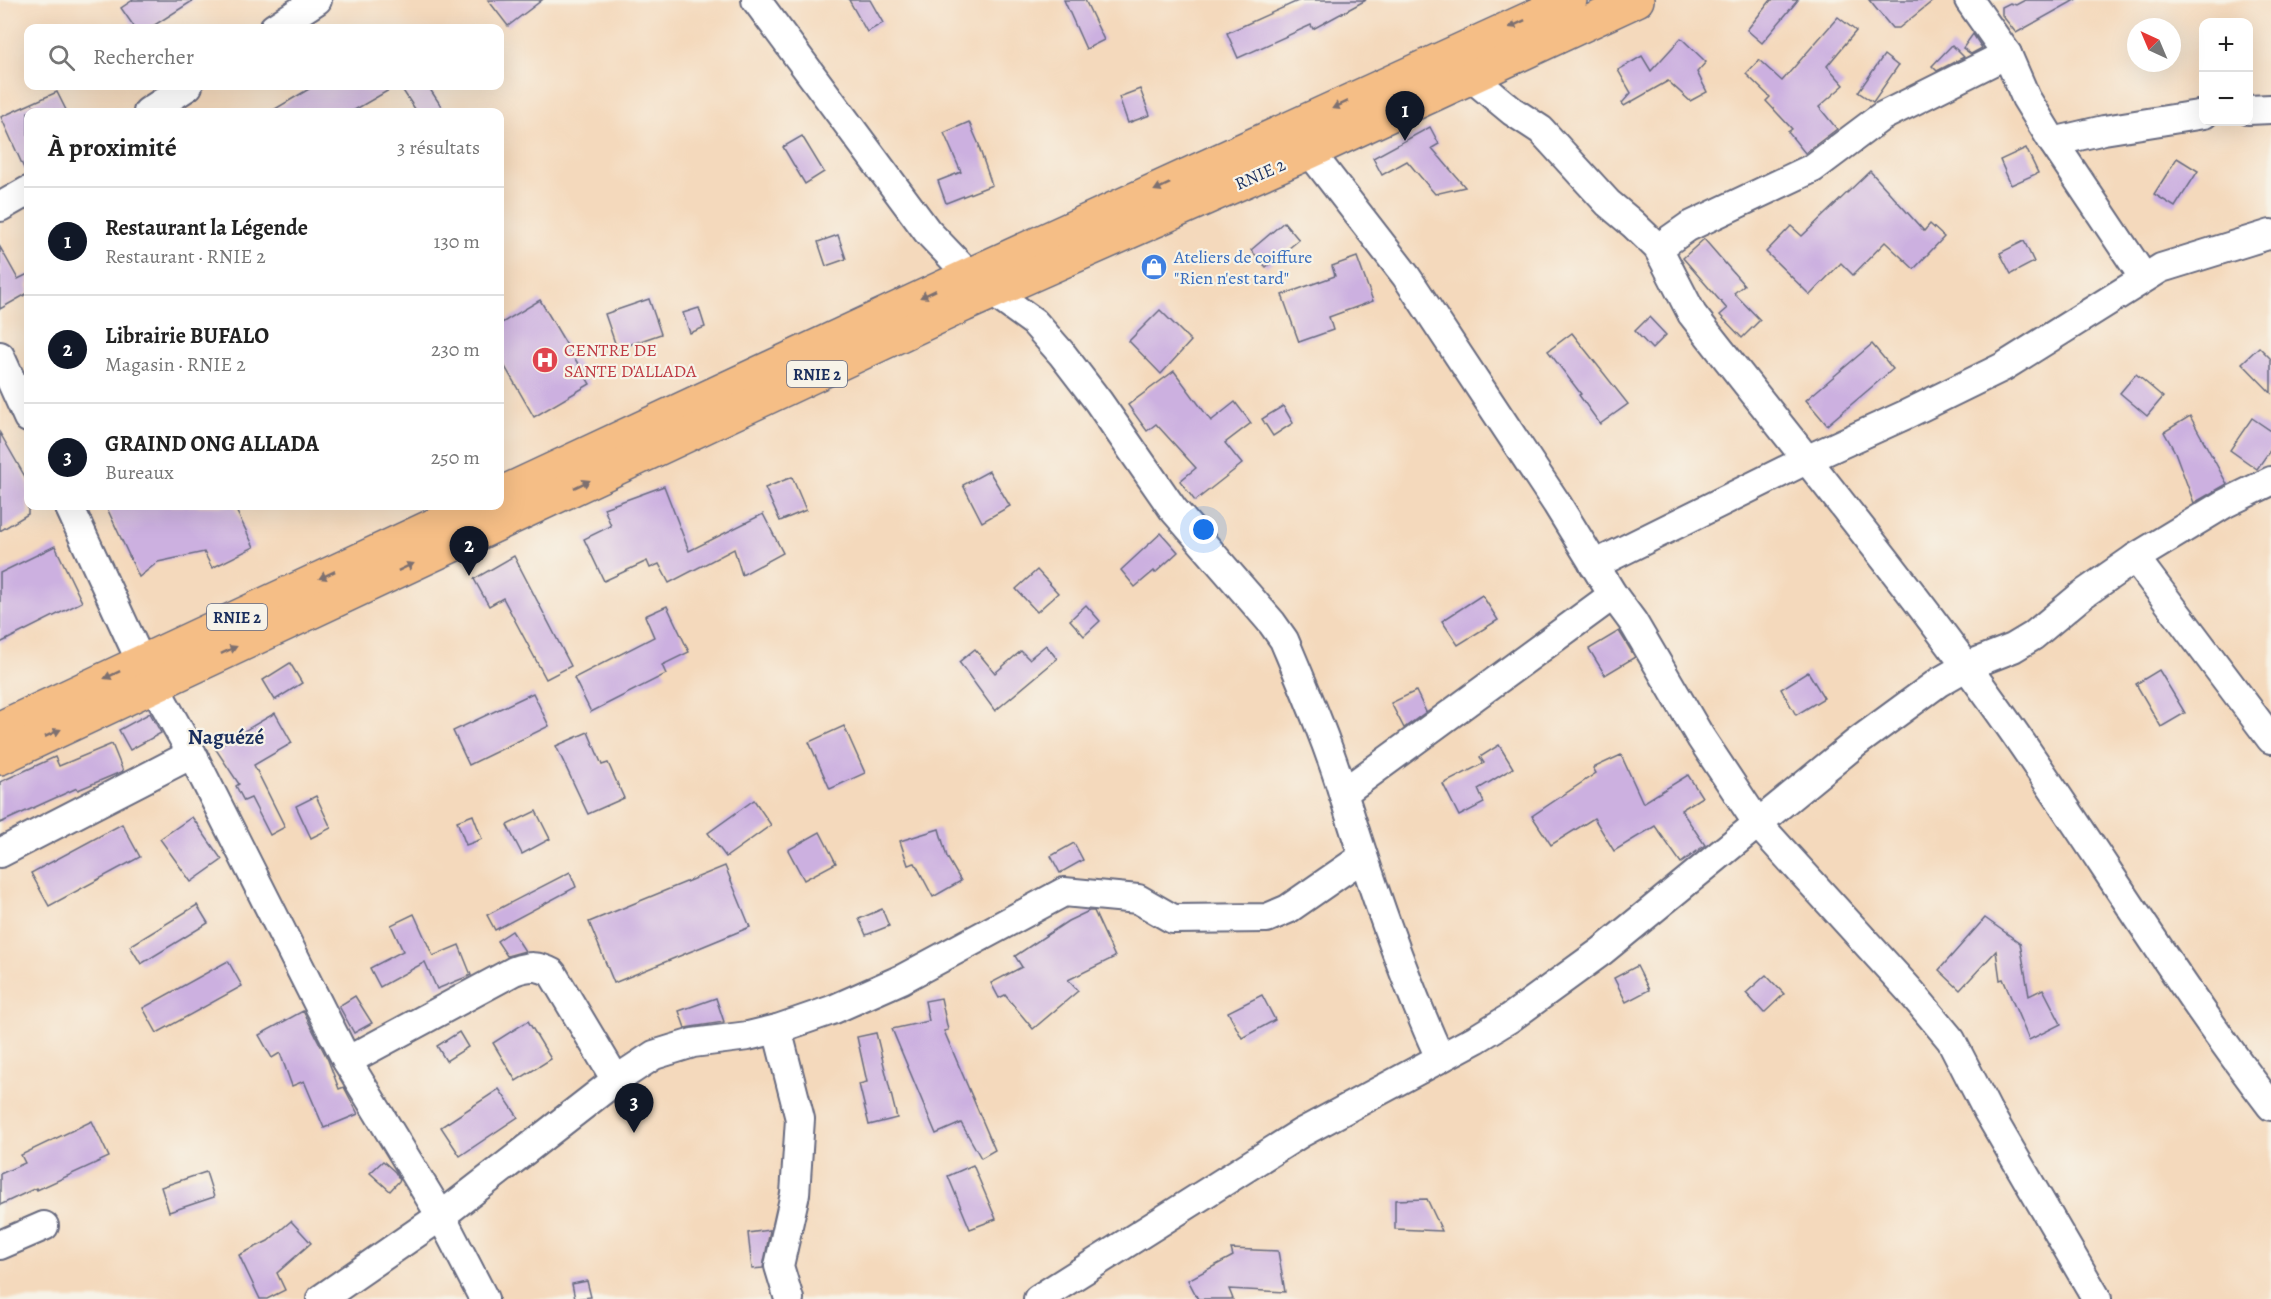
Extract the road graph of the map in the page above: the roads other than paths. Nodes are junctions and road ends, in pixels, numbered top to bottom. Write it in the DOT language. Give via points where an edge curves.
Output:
graph roads {
  1 [pos="317,0"];
  2 [pos="756,0"];
  3 [pos="1570,0"];
  4 [pos="1638,0"];
  5 [pos="1969,0"];
  6 [pos="280,24"];
  7 [pos="2007,54"];
  8 [pos="1471,77"];
  9 [pos="182,90"];
  10 [pos="154,108"];
  11 [pos="2271,109"];
  12 [pos="2253,110"];
  13 [pos="2199,115"];
  14 [pos="2053,142"];
  15 [pos="1310,152"];
  16 [pos="24,192"];
  17 [pos="0,207"];
  18 [pos="2271,234"];
  19 [pos="1658,248"];
  20 [pos="2144,278"];
  21 [pos="980,284"];
  22 [pos="0,356"];
  23 [pos="24,409"];
  24 [pos="1806,460"];
  25 [pos="2271,481"];
  26 [pos="504,492"];
  27 [pos="504,507"];
  28 [pos="71,510"];
  29 [pos="467,510"];
  30 [pos="497,510"];
  31 [pos="2135,558"];
  32 [pos="1594,565"];
  33 [pos="1613,595"];
  34 [pos="1966,666"];
  35 [pos="148,673"];
  36 [pos="0,728"];
  37 [pos="2271,739"];
  38 [pos="192,754"];
  39 [pos="0,758"];
  40 [pos="1343,793"];
  41 [pos="1758,824"];
  42 [pos="0,853"];
  43 [pos="1362,857"];
  44 [pos="777,1029"];
  45 [pos="1440,1058"];
  46 [pos="346,1061"];
  47 [pos="616,1080"];
  48 [pos="2271,1106"];
  49 [pos="441,1216"];
  50 [pos="45,1226"];
  51 [pos="0,1245"];
  52 [pos="321,1299"];
  53 [pos="484,1299"];
  54 [pos="789,1299"];
  55 [pos="1038,1299"];
  56 [pos="2097,1299"];
  1 -- 6 [label="street"];
  2 -- 21 [label="street" via="927,231"];
  3 -- 21 [label="highway, RNIE 2 / RNIE 2, one-way"];
  4 -- 8 [label="highway, RNIE 2 / RNIE 2"];
  5 -- 7 [label="street"];
  7 -- 14 [label="street" via="2026,98"];
  7 -- 19 [label="street" via="1881,117 1813,168 1688,227"];
  8 -- 15 [label="highway, RNIE 2 / RNIE 2"];
  8 -- 19 [label="street" via="1541,130 1608,203"];
  9 -- 10 [label="street"];
  11 -- 12 [label="street"];
  13 -- 14 [label="street"];
  14 -- 20 [label="street"];
  15 -- 21 [label="highway, RNIE 2 / RNIE 2"];
  15 -- 32 [label="street" via="1406,276"];
  16 -- 17 [label="street"];
  18 -- 20 [label="street" via="2161,268"];
  19 -- 24 [label="street" via="1692,314"];
  20 -- 24 [label="street" via="2003,367"];
  21 -- 26 [label="highway, RNIE 2 / RNIE 2, one-way"];
  27 -- 21 [label="highway, RNIE 2 / RNIE 2, one-way"];
  21 -- 40 [label="street" via="1034,322 1062,354 1173,509 1278,631"];
  22 -- 23 [label="street"];
  24 -- 32 [label="street"];
  24 -- 34 [label="street"];
  25 -- 31 [label="street" via="2224,504"];
  28 -- 35 [label="street"];
  29 -- 35 [label="highway, RNIE 2 / RNIE 2, one-way"];
  35 -- 30 [label="highway, RNIE 2 / RNIE 2, one-way"];
  31 -- 34 [label="street" via="2033,636"];
  31 -- 37 [label="street"];
  32 -- 33 [label="street"];
  33 -- 40 [label="street"];
  33 -- 41 [label="street"];
  34 -- 41 [label="street" via="1856,743"];
  34 -- 48 [label="street" via="2083,832 2165,960"];
  35 -- 36 [label="highway, RNIE 2 / RNIE 2, one-way"];
  35 -- 38 [label="street"];
  39 -- 35 [label="highway, RNIE 2 / RNIE 2, one-way"];
  38 -- 42 [label="street"];
  38 -- 46 [label="street"];
  40 -- 43 [label="street"];
  41 -- 45 [label="street" via="1602,951 1510,1018"];
  41 -- 56 [label="street" via="1951,1040 1987,1110"];
  43 -- 44 [label="street" via="1288,909 1267,918 1173,919 1138,899 1064,892 902,979"];
  43 -- 45 [label="street"];
  44 -- 47 [label="street" via="654,1055"];
  44 -- 54 [label="street" via="800,1119 795,1194 779,1266"];
  45 -- 55 [label="street" via="1301,1133"];
  46 -- 47 [label="street" via="514,971 540,966 552,973"];
  46 -- 49 [label="street"];
  47 -- 49 [label="street"];
  49 -- 52 [label="street"];
  49 -- 53 [label="street"];
  50 -- 51 [label="street"];
}
